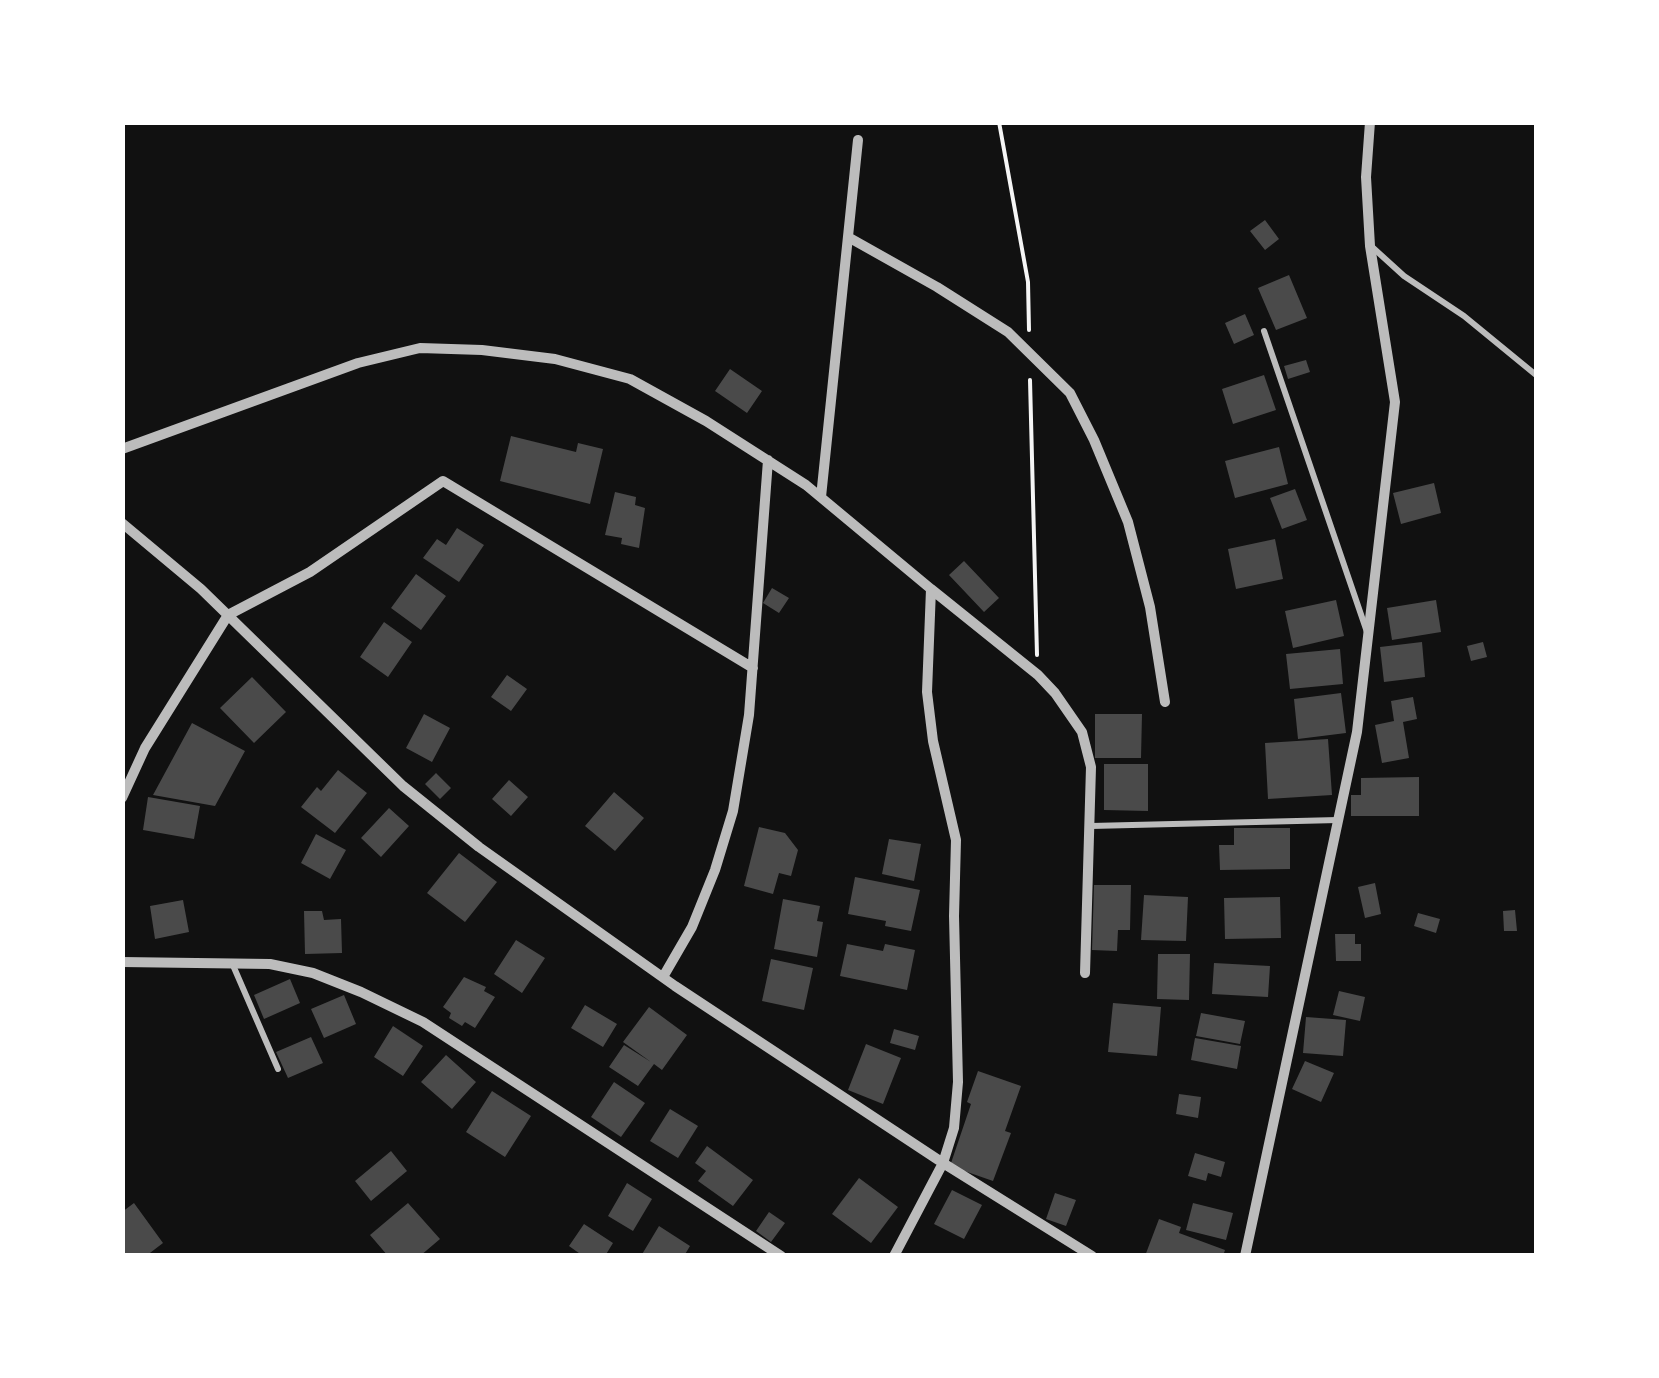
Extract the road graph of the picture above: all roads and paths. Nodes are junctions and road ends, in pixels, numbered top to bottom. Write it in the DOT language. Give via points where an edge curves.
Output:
graph roads {
  1 [pos="999,122"];
  2 [pos="1370,122"];
  3 [pos="858,140"];
  4 [pos="848,237"];
  5 [pos="1370,246"];
  6 [pos="1264,331"];
  7 [pos="1030,354"];
  8 [pos="1536,374"];
  9 [pos="122,449"];
  10 [pos="768,460"];
  11 [pos="821,497"];
  12 [pos="122,523"];
  13 [pos="931,589"];
  14 [pos="228,614"];
  15 [pos="1368,636"];
  16 [pos="754,668"];
  17 [pos="1038,676"];
  18 [pos="1166,702"];
  19 [pos="122,798"];
  20 [pos="1338,820"];
  21 [pos="1091,826"];
  22 [pos="122,962"];
  23 [pos="232,962"];
  24 [pos="1084,973"];
  25 [pos="664,977"];
  26 [pos="278,1069"];
  27 [pos="943,1162"];
  28 [pos="781,1256"];
  29 [pos="894,1256"];
  30 [pos="1092,1256"];
  31 [pos="1245,1256"];
  1 -- 7 [label="path" via="1028,282"];
  2 -- 5 [label="street"];
  3 -- 4 [label="street"];
  4 -- 7 [label="street" via="966,305"];
  4 -- 11 [label="street"];
  5 -- 8 [label="lane"];
  5 -- 15 [label="street" via="1395,402"];
  6 -- 15 [label="lane"];
  7 -- 17 [label="path"];
  7 -- 18 [label="street" via="1070,392 1128,522"];
  9 -- 10 [label="street" via="358,363 430,348 555,359 630,379"];
  10 -- 11 [label="street"];
  10 -- 16 [label="street"];
  11 -- 13 [label="street"];
  12 -- 14 [label="street"];
  13 -- 17 [label="street"];
  13 -- 27 [label="street" via="927,692 956,840 958,1082"];
  14 -- 16 [label="street" via="310,572 443,481"];
  14 -- 19 [label="street" via="145,748"];
  14 -- 25 [label="street" via="403,786"];
  15 -- 20 [label="street"];
  16 -- 25 [label="street" via="728,826 692,927"];
  17 -- 21 [label="street" via="1088,750"];
  20 -- 21 [label="lane"];
  20 -- 31 [label="street"];
  21 -- 24 [label="street"];
  22 -- 23 [label="street"];
  23 -- 26 [label="lane"];
  23 -- 28 [label="street" via="313,973 423,1022"];
  25 -- 27 [label="street"];
  27 -- 29 [label="street"];
  27 -- 30 [label="street"];
}
